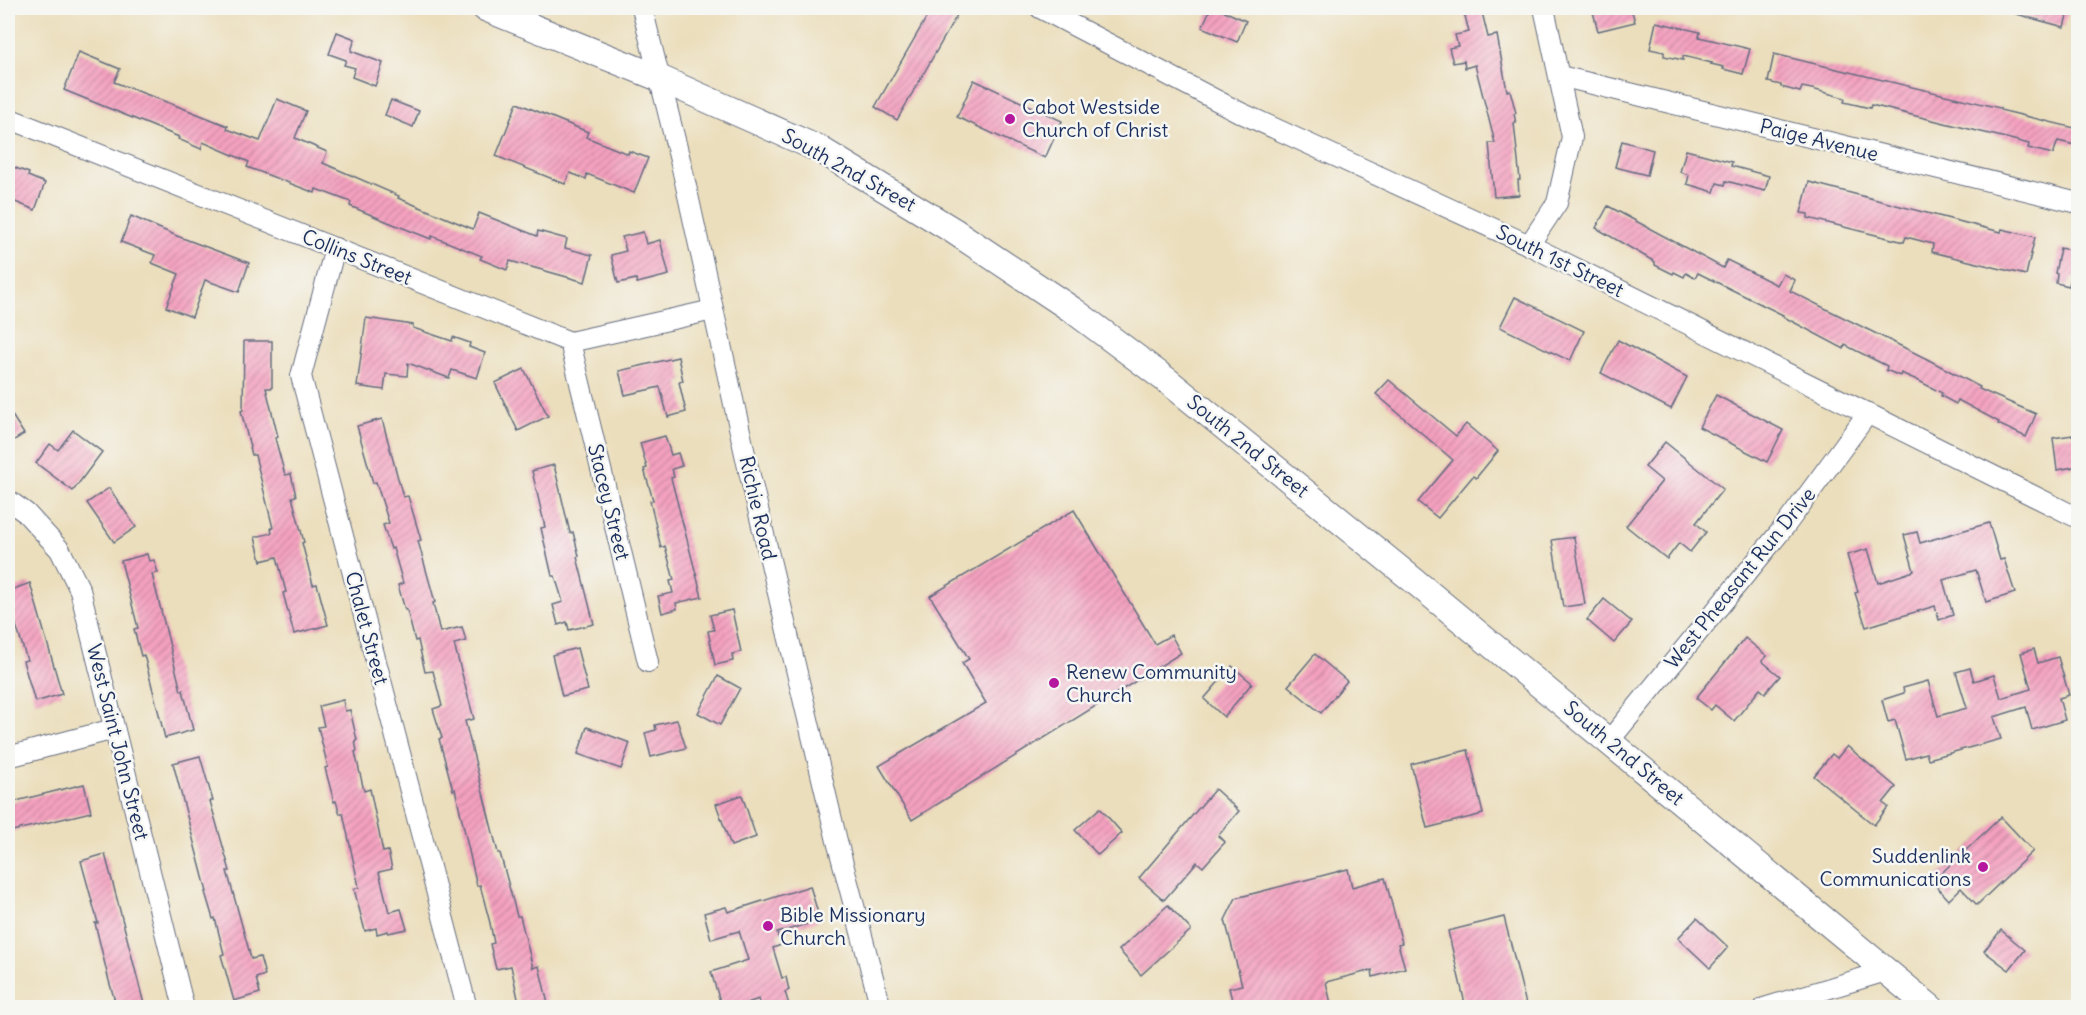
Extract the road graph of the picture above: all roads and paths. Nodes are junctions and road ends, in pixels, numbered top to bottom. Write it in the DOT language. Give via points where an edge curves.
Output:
graph roads {
  1 [pos="485,8"];
  2 [pos="642,8"];
  3 [pos="1041,8"];
  4 [pos="1544,8"];
  5 [pos="1560,76"];
  6 [pos="659,78"];
  7 [pos="8,118"];
  8 [pos="2079,203"];
  9 [pos="1529,245"];
  10 [pos="335,248"];
  11 [pos="713,310"];
  12 [pos="570,342"];
  13 [pos="1868,413"];
  14 [pos="8,500"];
  15 [pos="2079,518"];
  16 [pos="648,662"];
  17 [pos="114,729"];
  18 [pos="1609,741"];
  19 [pos="8,757"];
  20 [pos="1886,971"];
  21 [pos="184,1008"];
  22 [pos="467,1008"];
  23 [pos="881,1008"];
  24 [pos="1764,1008"];
  25 [pos="1931,1008"];
  1 -- 6 [label="main road, South 2nd Street"];
  2 -- 6 [label="street, Richie Road"];
  3 -- 9 [label="street, South 1st Street" via="1239,112"];
  4 -- 5 [label="street"];
  5 -- 8 [label="street, Paige Avenue"];
  5 -- 9 [label="street" via="1572,137 1557,203"];
  6 -- 11 [label="street, Richie Road"];
  6 -- 18 [label="main road, South 2nd Street" via="820,150 954,231 1074,311 1169,382"];
  7 -- 10 [label="street, Collins Street"];
  9 -- 13 [label="street, South 1st Street"];
  10 -- 12 [label="street, Collins Street"];
  10 -- 22 [label="street, Chalet Street" via="301,376"];
  11 -- 12 [label="street"];
  11 -- 23 [label="street, Richie Road" via="837,841"];
  12 -- 16 [label="street, Stacey Street"];
  13 -- 15 [label="street, South 1st Street"];
  13 -- 18 [label="street, West Pheasant Run Drive" via="1785,526"];
  14 -- 17 [label="street, West Saint John Street" via="26,513 60,550 80,590"];
  17 -- 19 [label="street"];
  17 -- 21 [label="street, West Saint John Street"];
  18 -- 20 [label="main road, South 2nd Street"];
  20 -- 24 [label="street"];
  20 -- 25 [label="main road, South 2nd Street"];
}
